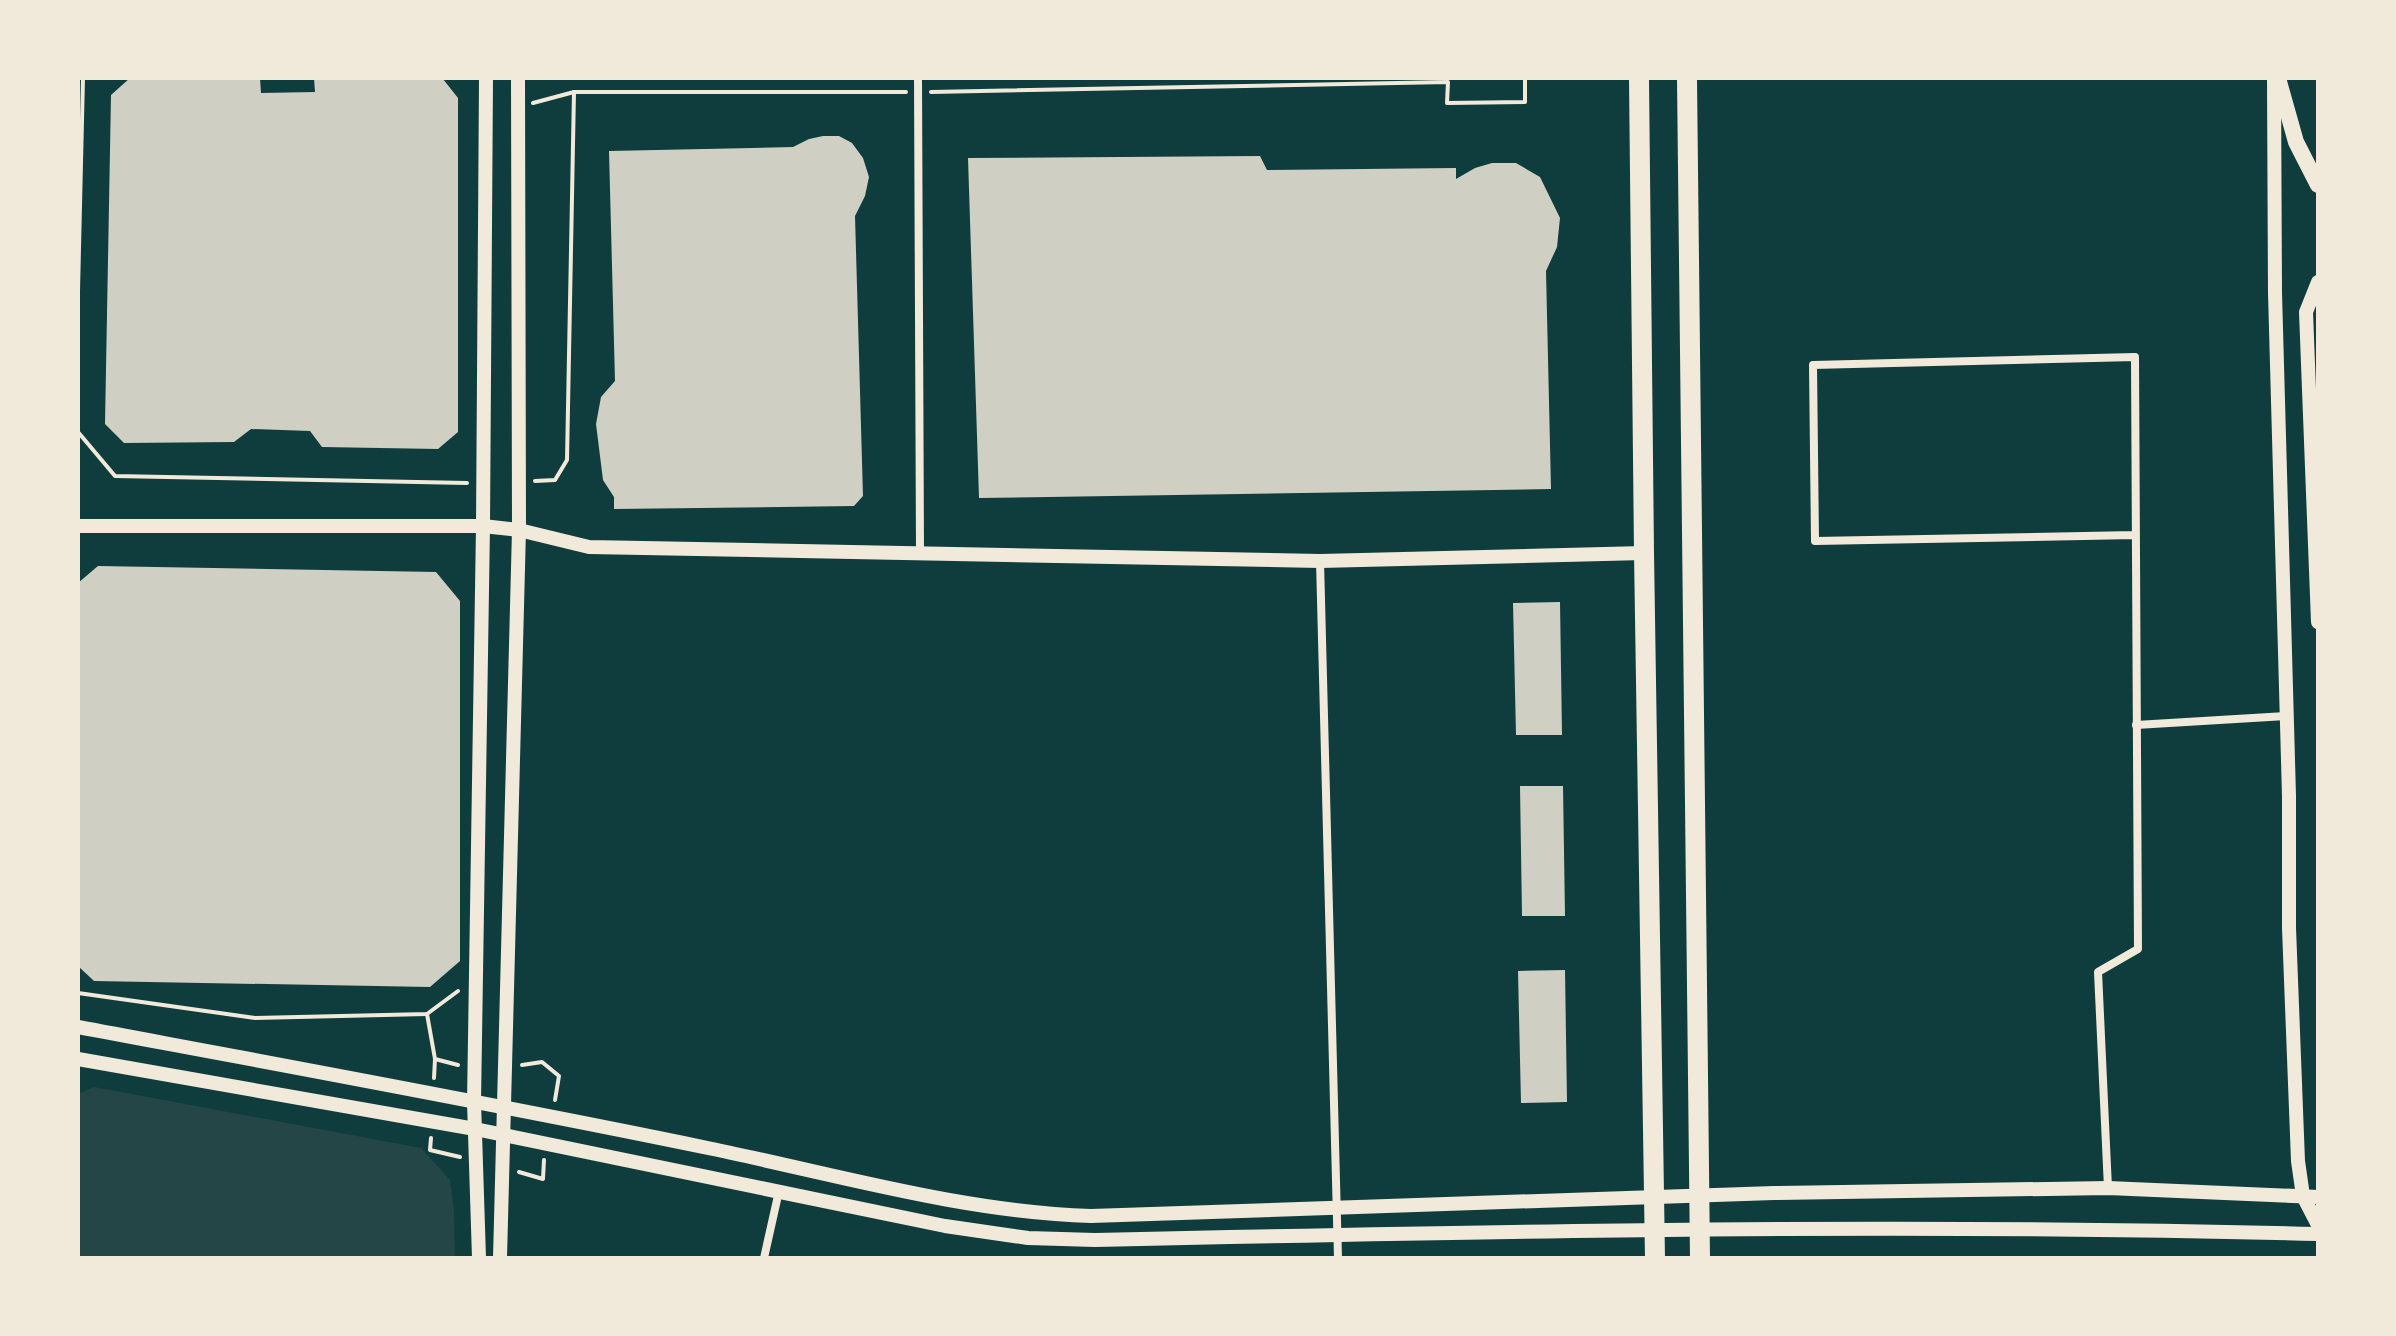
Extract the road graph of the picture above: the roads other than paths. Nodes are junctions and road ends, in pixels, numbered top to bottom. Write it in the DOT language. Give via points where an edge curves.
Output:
graph roads {
  1 [pos="486,78"];
  2 [pos="518,78"];
  3 [pos="918,78"];
  4 [pos="1639,78"];
  5 [pos="1687,78"];
  6 [pos="2276,78"];
  7 [pos="2318,185"];
  8 [pos="2318,282"];
  9 [pos="2315,475"];
  10 [pos="78,526"];
  11 [pos="483,526"];
  12 [pos="519,530"];
  13 [pos="2135,535"];
  14 [pos="920,553"];
  15 [pos="1644,553"];
  16 [pos="1320,561"];
  17 [pos="2318,622"];
  18 [pos="2286,716"];
  19 [pos="2136,725"];
  20 [pos="78,1027"];
  21 [pos="78,1059"];
  22 [pos="474,1102"];
  23 [pos="504,1108"];
  24 [pos="475,1129"];
  25 [pos="503,1135"];
  26 [pos="2108,1188"];
  27 [pos="779,1191"];
  28 [pos="1698,1195"];
  29 [pos="1654,1197"];
  30 [pos="2310,1197"];
  31 [pos="1337,1208"];
  32 [pos="2318,1225"];
  33 [pos="1699,1230"];
  34 [pos="1655,1231"];
  35 [pos="1338,1234"];
  36 [pos="2318,1234"];
  37 [pos="479,1258"];
  38 [pos="500,1258"];
  39 [pos="764,1258"];
  40 [pos="1338,1258"];
  41 [pos="1655,1258"];
  42 [pos="1700,1258"];
  1 -- 11 [label="street"];
  2 -- 12 [label="street"];
  3 -- 14 [label="street"];
  4 -- 15 [label="main road"];
  5 -- 28 [label="main road"];
  6 -- 7 [label="main road" via="2296,142"];
  6 -- 18 [label="street" via="2274,279"];
  8 -- 9 [label="street" via="2306,312"];
  9 -- 17 [label="street"];
  10 -- 11 [label="street"];
  11 -- 12 [label="street"];
  11 -- 22 [label="street"];
  12 -- 14 [label="street" via="589,547"];
  12 -- 23 [label="street"];
  13 -- 13 [label="street" via="1815,541 1813,365 2135,357"];
  13 -- 19 [label="street"];
  14 -- 16 [label="street"];
  15 -- 16 [label="street"];
  15 -- 29 [label="main road"];
  16 -- 31 [label="street"];
  18 -- 19 [label="street"];
  18 -- 30 [label="street" via="2298,1161"];
  19 -- 26 [label="street" via="2138,949 2098,972"];
  20 -- 22 [label="street"];
  21 -- 24 [label="street"];
  22 -- 23 [label="street"];
  22 -- 24 [label="street"];
  23 -- 25 [label="street"];
  23 -- 31 [label="street" via="969,1204 1040,1213"];
  24 -- 25 [label="street"];
  24 -- 37 [label="street"];
  25 -- 27 [label="street"];
  25 -- 38 [label="street"];
  26 -- 28 [label="street"];
  26 -- 30 [label="street"];
  27 -- 35 [label="street" via="1028,1238"];
  27 -- 39 [label="street"];
  28 -- 29 [label="street"];
  28 -- 33 [label="main road"];
  29 -- 31 [label="street"];
  29 -- 34 [label="main road"];
  30 -- 32 [label="street"];
  31 -- 35 [label="street"];
  33 -- 34 [label="street"];
  33 -- 36 [label="street" via="2104,1228"];
  33 -- 42 [label="main road"];
  34 -- 35 [label="street"];
  34 -- 41 [label="main road"];
  35 -- 40 [label="street"];
}
